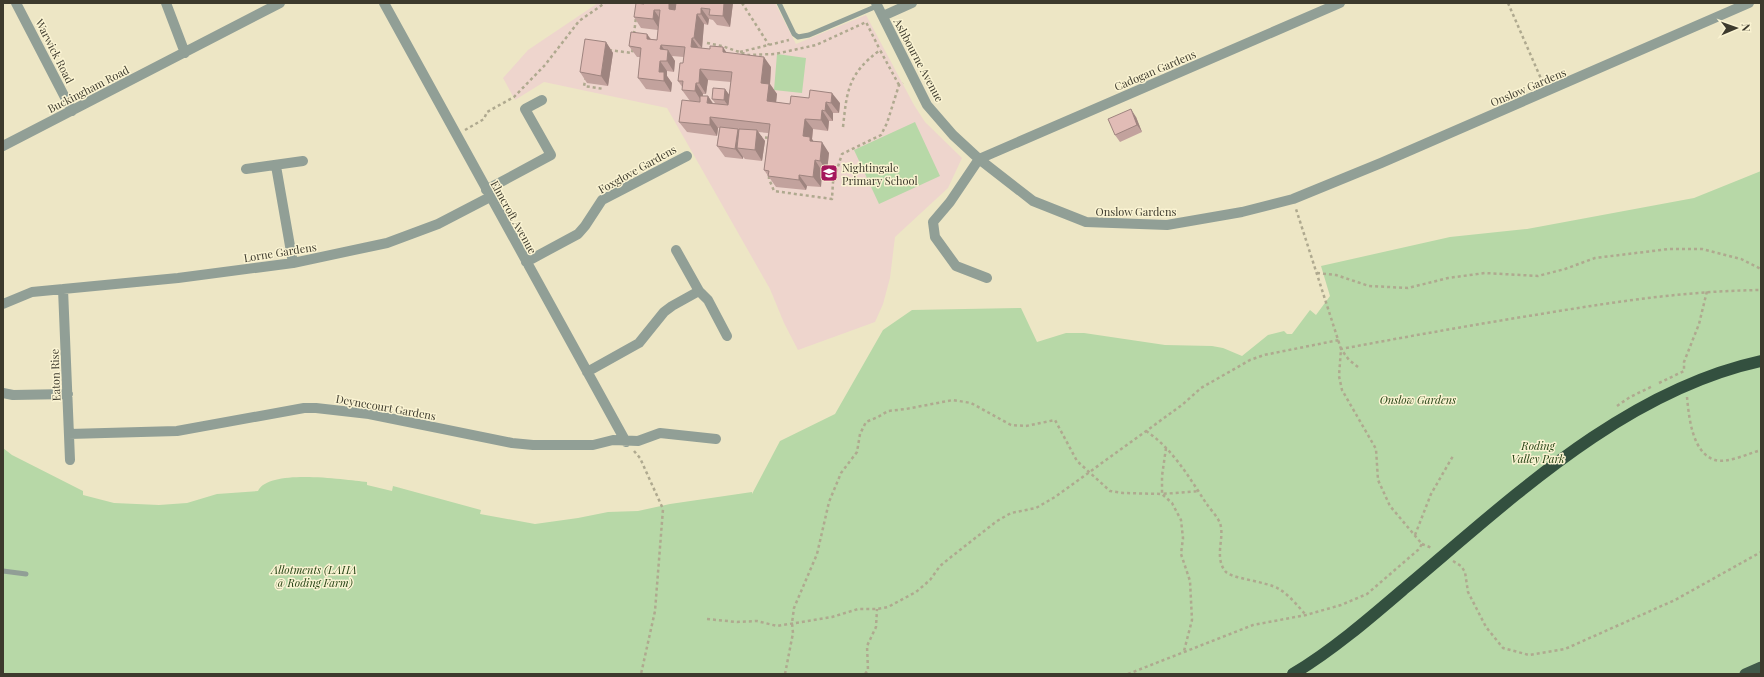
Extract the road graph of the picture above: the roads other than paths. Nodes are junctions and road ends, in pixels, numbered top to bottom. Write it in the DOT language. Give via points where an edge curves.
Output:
graph roads {
  1 [pos="16,3"];
  2 [pos="166,3"];
  3 [pos="280,3"];
  4 [pos="384,3"];
  5 [pos="779,3"];
  6 [pos="912,3"];
  7 [pos="1340,3"];
  8 [pos="1750,3"];
  9 [pos="876,4"];
  10 [pos="882,16"];
  11 [pos="184,53"];
  12 [pos="542,100"];
  13 [pos="72,111"];
  14 [pos="3,146"];
  15 [pos="687,156"];
  16 [pos="979,159"];
  17 [pos="303,161"];
  18 [pos="276,166"];
  19 [pos="246,169"];
  20 [pos="488,194"];
  21 [pos="676,250"];
  22 [pos="526,262"];
  23 [pos="292,264"];
  24 [pos="987,278"];
  25 [pos="63,289"];
  26 [pos="699,291"];
  27 [pos="3,304"];
  28 [pos="727,336"];
  29 [pos="1759,362"];
  30 [pos="587,372"];
  31 [pos="3,393"];
  32 [pos="68,394"];
  33 [pos="70,434"];
  34 [pos="716,439"];
  35 [pos="626,442"];
  36 [pos="70,460"];
  37 [pos="3,571"];
  38 [pos="26,574"];
  39 [pos="1761,667"];
  40 [pos="1298,671"];
  41 [pos="1745,674"];
  1 -- 13 [label="street, Warwick Road"];
  2 -- 11 [label="street"];
  3 -- 11 [label="street, Buckingham Road"];
  4 -- 20 [label="street, Elmcroft Avenue"];
  5 -- 9 [label="lane" via="794,34 798,37 809,35"];
  6 -- 10 [label="street"];
  7 -- 16 [label="street, Cadogan Gardens"];
  8 -- 16 [label="street, Onslow Gardens" via="1293,199 1242,212 1173,224 1086,222 1033,201"];
  9 -- 10 [label="street, Ashbourne Avenue"];
  10 -- 16 [label="street, Ashbourne Avenue" via="927,105 952,135"];
  11 -- 13 [label="street, Buckingham Road"];
  12 -- 20 [label="street, Lorne Gardens" via="525,109 551,155"];
  13 -- 14 [label="street, Buckingham Road"];
  15 -- 22 [label="street, Foxglove Gardens" via="602,200 578,234"];
  16 -- 24 [label="street" via="934,222 935,237 956,266"];
  17 -- 18 [label="street"];
  18 -- 19 [label="street"];
  18 -- 23 [label="street"];
  20 -- 22 [label="street, Elmcroft Avenue"];
  20 -- 23 [label="street, Lorne Gardens" via="438,224 387,243"];
  21 -- 26 [label="street"];
  22 -- 30 [label="street, Elmcroft Avenue"];
  23 -- 25 [label="street, Lorne Gardens"];
  25 -- 27 [label="street, Lorne Gardens" via="32,292"];
  25 -- 32 [label="street, Eaton Rise"];
  26 -- 28 [label="street" via="708,300"];
  26 -- 30 [label="street" via="664,312 639,343"];
  29 -- 40 [label="highway" via="1726,370 1660,398 1594,438 1510,500 1380,609"];
  30 -- 35 [label="street, Elmcroft Avenue"];
  31 -- 32 [label="street" via="13,396"];
  32 -- 33 [label="street, Eaton Rise"];
  33 -- 35 [label="street, Deynecourt Gardens" via="177,431 316,408 369,414 533,445 593,445 613,440"];
  33 -- 36 [label="street, Eaton Rise"];
  34 -- 35 [label="street, Deynecourt Gardens" via="660,433 649,438"];
  37 -- 38 [label="lane"];
  39 -- 41 [label="highway"];
}
